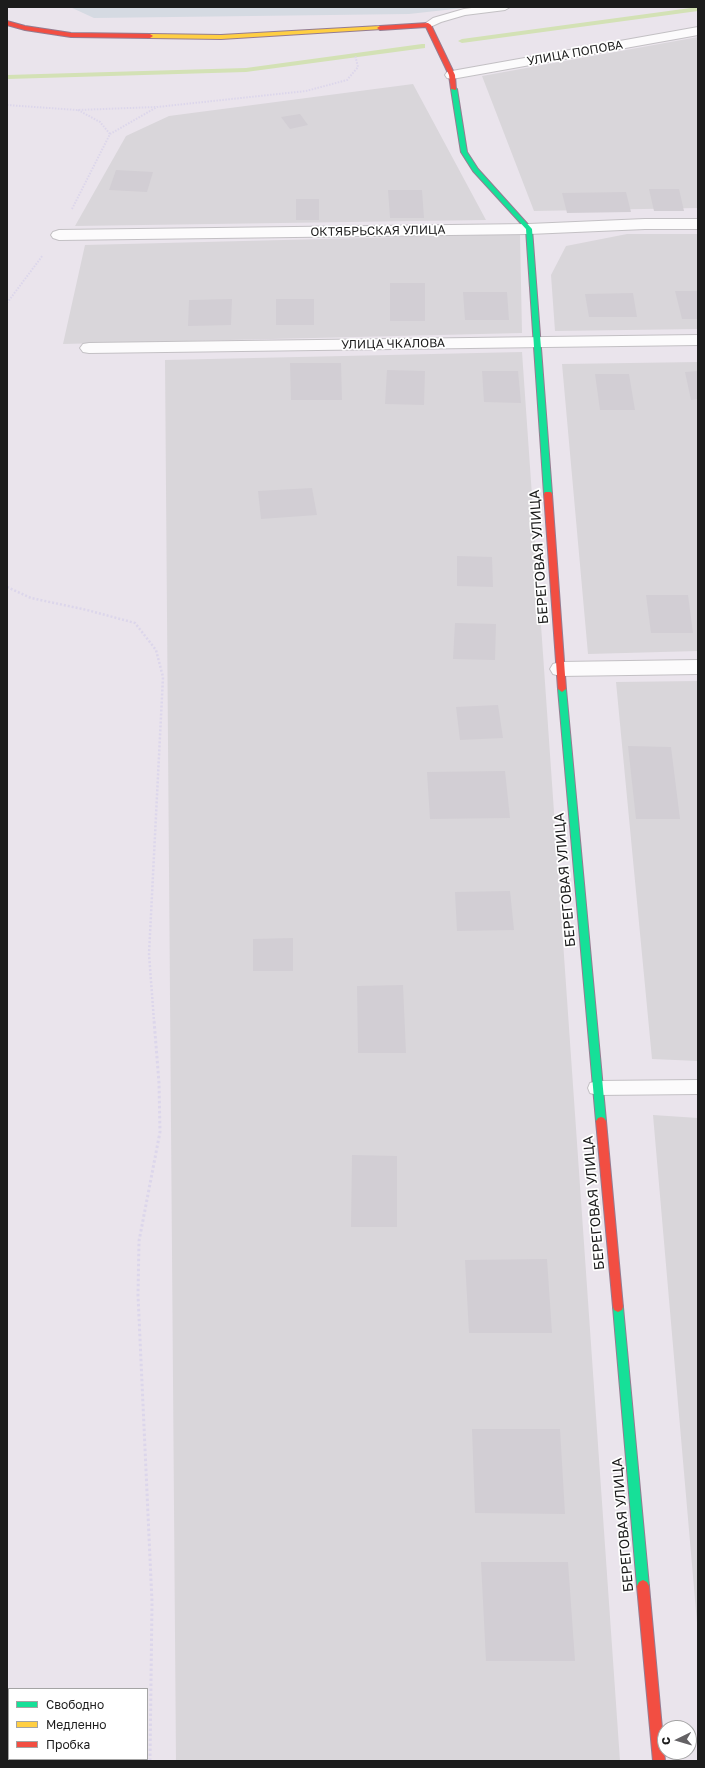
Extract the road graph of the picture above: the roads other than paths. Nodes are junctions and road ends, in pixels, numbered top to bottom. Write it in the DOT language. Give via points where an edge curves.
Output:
graph roads {
  1 [pos="505,7"];
  2 [pos="7,23"];
  3 [pos="428,25"];
  4 [pos="698,31"];
  5 [pos="452,75"];
  6 [pos="698,224"];
  7 [pos="529,229"];
  8 [pos="59,235"];
  9 [pos="698,340"];
  10 [pos="538,342"];
  11 [pos="89,348"];
  12 [pos="698,667"];
  13 [pos="560,669"];
  14 [pos="698,1087"];
  15 [pos="597,1088"];
  16 [pos="659,1761"];
  1 -- 3 [label="lane" via="464,12"];
  2 -- 3 [label="street" via="71,34 221,37"];
  3 -- 5 [label="street"];
  4 -- 5 [label="street, УЛИЦА ПОПОВА"];
  5 -- 7 [label="street" via="464,152 475,170"];
  6 -- 7 [label="street, ОКТЯБРЬСКАЯ УЛИЦА"];
  7 -- 8 [label="street, ОКТЯБРЬСКАЯ УЛИЦА"];
  7 -- 10 [label="street, БЕРЕГОВАЯ УЛИЦА"];
  9 -- 10 [label="street, УЛИЦА ЧКАЛОВА"];
  10 -- 11 [label="street, УЛИЦА ЧКАЛОВА"];
  10 -- 13 [label="street, БЕРЕГОВАЯ УЛИЦА"];
  12 -- 13 [label="street"];
  13 -- 15 [label="street, БЕРЕГОВАЯ УЛИЦА"];
  14 -- 15 [label="lane"];
  15 -- 16 [label="street, БЕРЕГОВАЯ УЛИЦА"];
}
